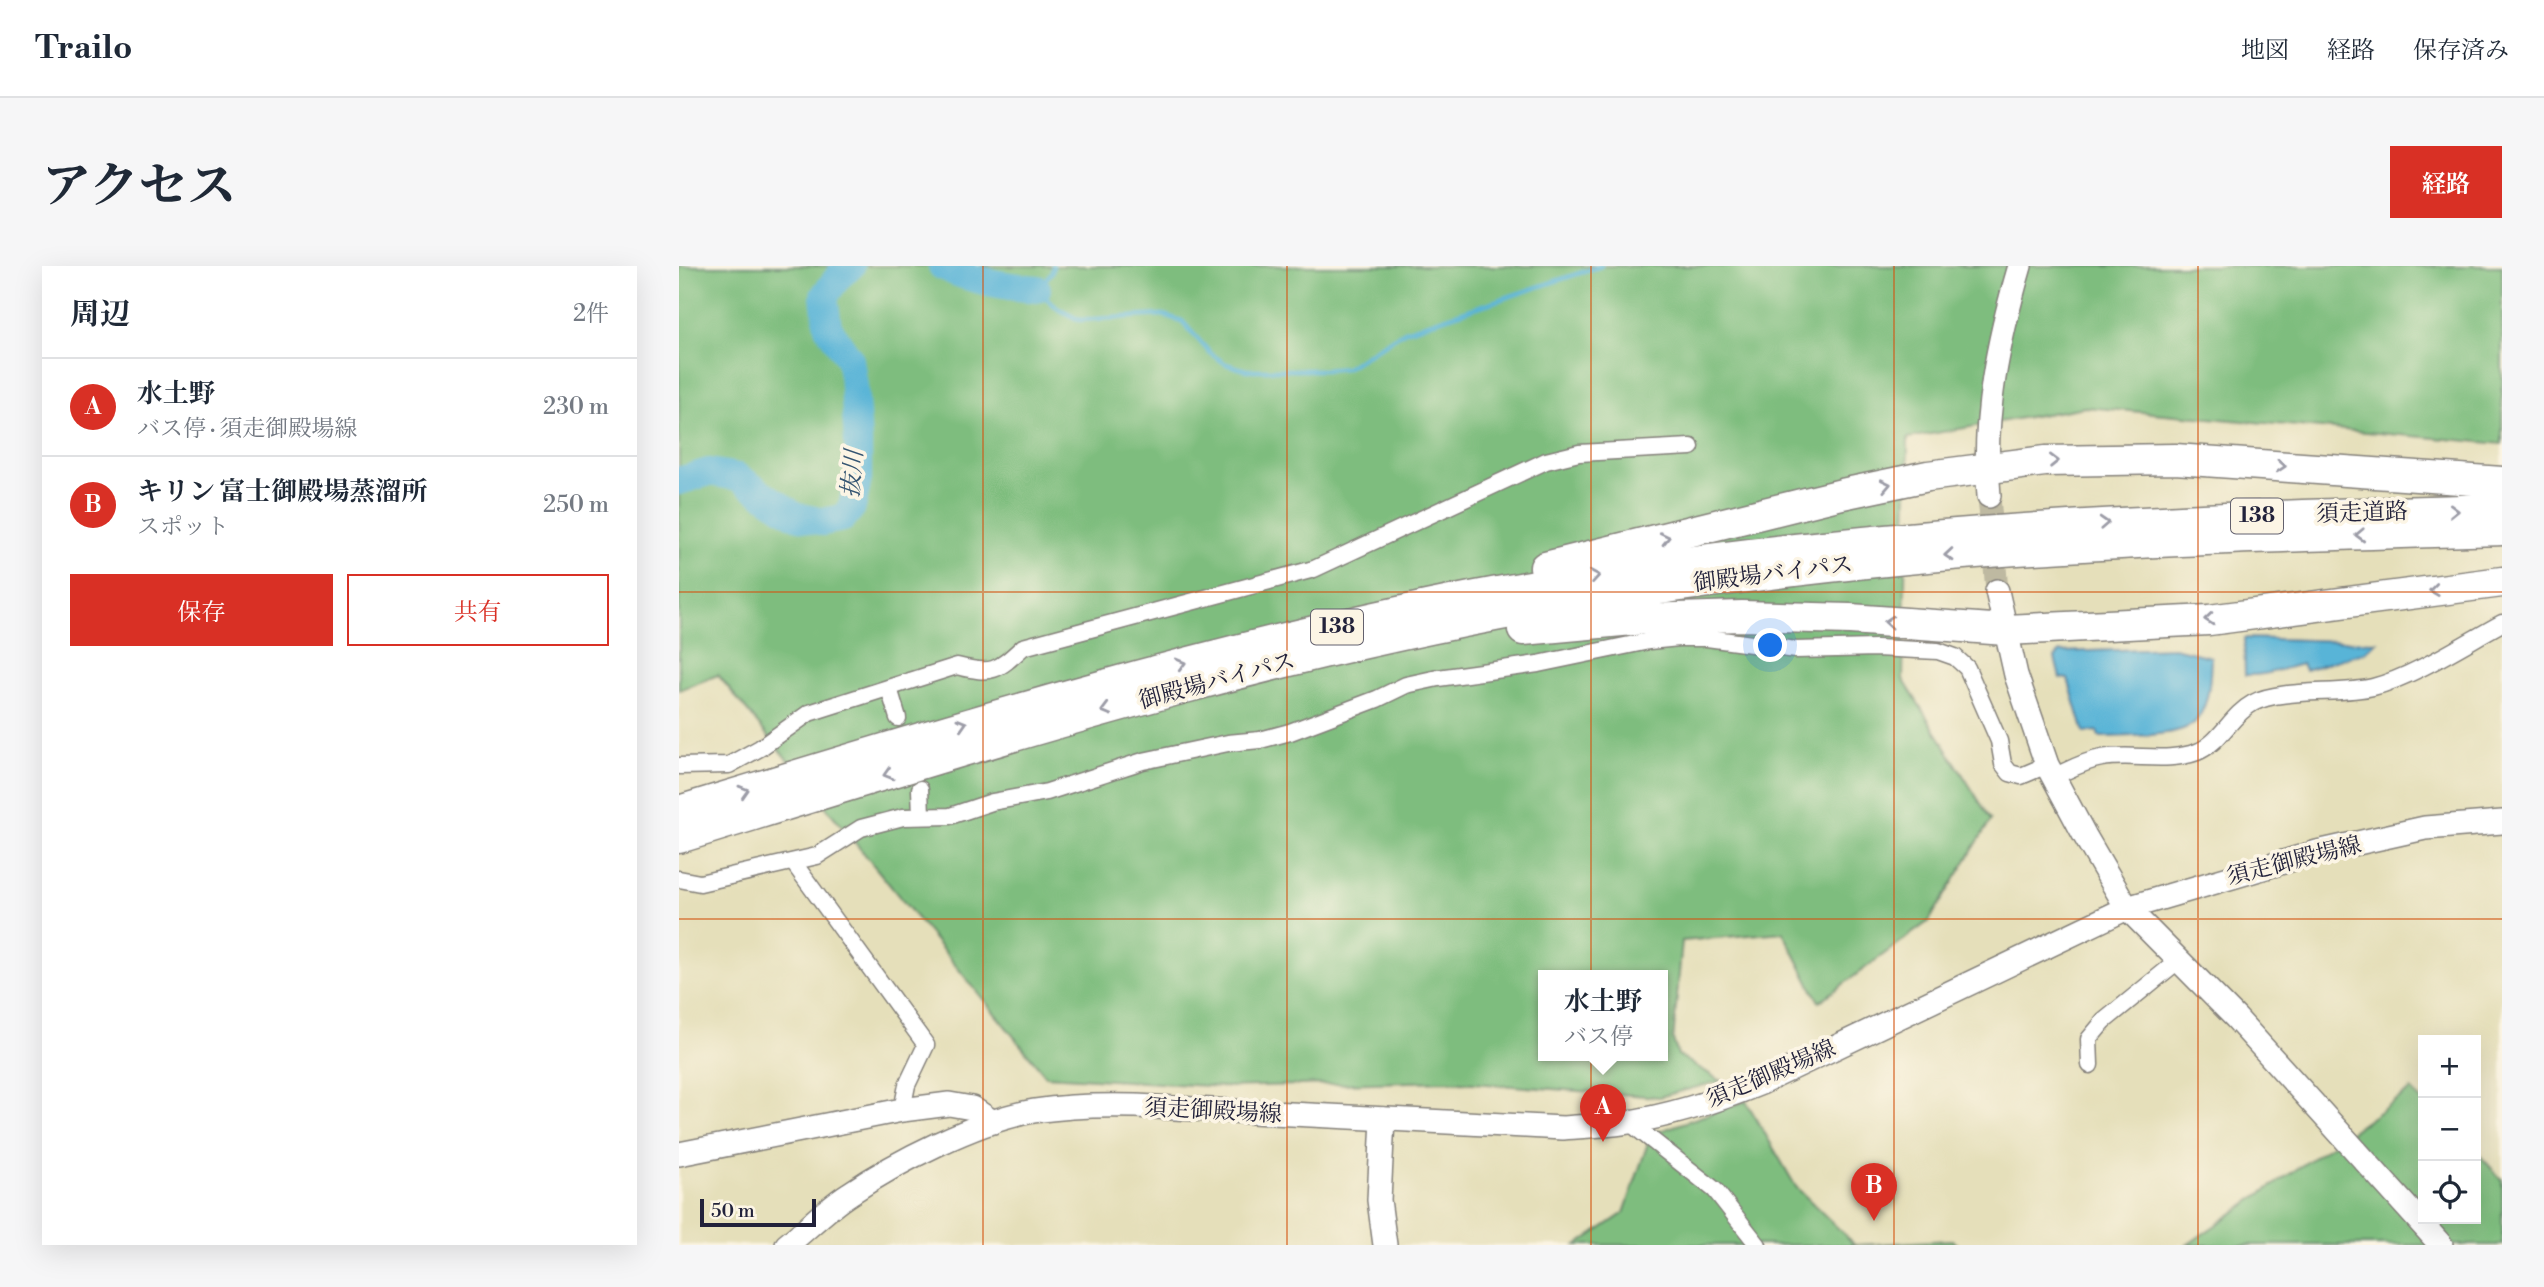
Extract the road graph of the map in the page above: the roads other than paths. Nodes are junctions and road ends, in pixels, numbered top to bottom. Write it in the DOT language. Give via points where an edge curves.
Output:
graph roads {
  1 [pos="2020,266"];
  2 [pos="1691,447"];
  3 [pos="1988,481"];
  4 [pos="2502,482"];
  5 [pos="2502,509"];
  6 [pos="2502,530"];
  7 [pos="2015,539"];
  8 [pos="2502,582"];
  9 [pos="1997,591"];
  10 [pos="2502,623"];
  11 [pos="2005,630"];
  12 [pos="1291,637"];
  13 [pos="1243,674"];
  14 [pos="889,688"];
  15 [pos="898,718"];
  16 [pos="679,766"];
  17 [pos="2050,771"];
  18 [pos="920,789"];
  19 [pos="679,811"];
  20 [pos="921,815"];
  21 [pos="2502,822"];
  22 [pos="679,838"];
  23 [pos="793,862"];
  24 [pos="679,879"];
  25 [pos="2127,908"];
  26 [pos="2179,961"];
  27 [pos="2090,1065"];
  28 [pos="902,1111"];
  29 [pos="1383,1119"];
  30 [pos="993,1122"];
  31 [pos="1629,1122"];
  32 [pos="679,1154"];
  33 [pos="787,1245"];
  34 [pos="1385,1245"];
  35 [pos="1758,1245"];
  36 [pos="2441,1245"];
  1 -- 3 [label="main road" via="1991,393"];
  2 -- 14 [label="street" via="1579,453 1546,461 1314,569 1023,647 1002,667 981,672 957,666"];
  3 -- 4 [label="highway, one-way" via="2045,461 2175,459"];
  12 -- 3 [label="highway, one-way" via="1579,558 1842,494 1928,476"];
  7 -- 5 [label="highway, 須走道路 / 138, one-way" via="2168,519"];
  6 -- 7 [label="highway, 須走道路 / 138, one-way" via="2240,539"];
  12 -- 7 [label="highway, 御殿場バイパス / 138, one-way" via="1471,597 1607,574 1894,538"];
  7 -- 13 [label="highway, 御殿場バイパス / 138, one-way" via="1614,595 1355,645"];
  8 -- 11 [label="highway, one-way" via="2209,620"];
  9 -- 11 [label="main road"];
  10 -- 17 [label="street" via="2373,687 2254,702 2199,751 2104,758"];
  11 -- 13 [label="highway, one-way" via="1850,619 1644,619 1471,635"];
  11 -- 17 [label="main road"];
  19 -- 12 [label="highway, 御殿場バイパス / 138, one-way" via="994,714"];
  13 -- 22 [label="highway, 御殿場バイパス / 138, one-way" via="1004,738"];
  14 -- 15 [label="street"];
  14 -- 16 [label="street" via="809,713 729,765"];
  17 -- 20 [label="street" via="2021,776 2010,773 1967,668 1955,657 1938,651 1797,650 1679,638 1406,685 1290,732 1155,758 950,816"];
  17 -- 25 [label="main road"];
  18 -- 20 [label="street"];
  20 -- 23 [label="street" via="861,828 817,856"];
  21 -- 25 [label="main road, 須走御殿場線" via="2425,828 2317,852"];
  23 -- 24 [label="street" via="700,883"];
  23 -- 28 [label="street" via="926,1045 907,1084"];
  25 -- 26 [label="main road"];
  25 -- 31 [label="main road, 須走御殿場線" via="1761,1083 1700,1105"];
  26 -- 27 [label="street" via="2104,1021 2089,1040"];
  26 -- 36 [label="main road"];
  28 -- 30 [label="main road" via="949,1104 972,1108"];
  28 -- 32 [label="main road"];
  29 -- 30 [label="main road, 須走御殿場線" via="1086,1105 1032,1111"];
  29 -- 31 [label="main road, 須走御殿場線" via="1563,1128"];
  29 -- 34 [label="main road" via="1379,1200"];
  30 -- 33 [label="main road, 須走御殿場線" via="896,1164 847,1195"];
  31 -- 35 [label="street" via="1715,1190"];
}
